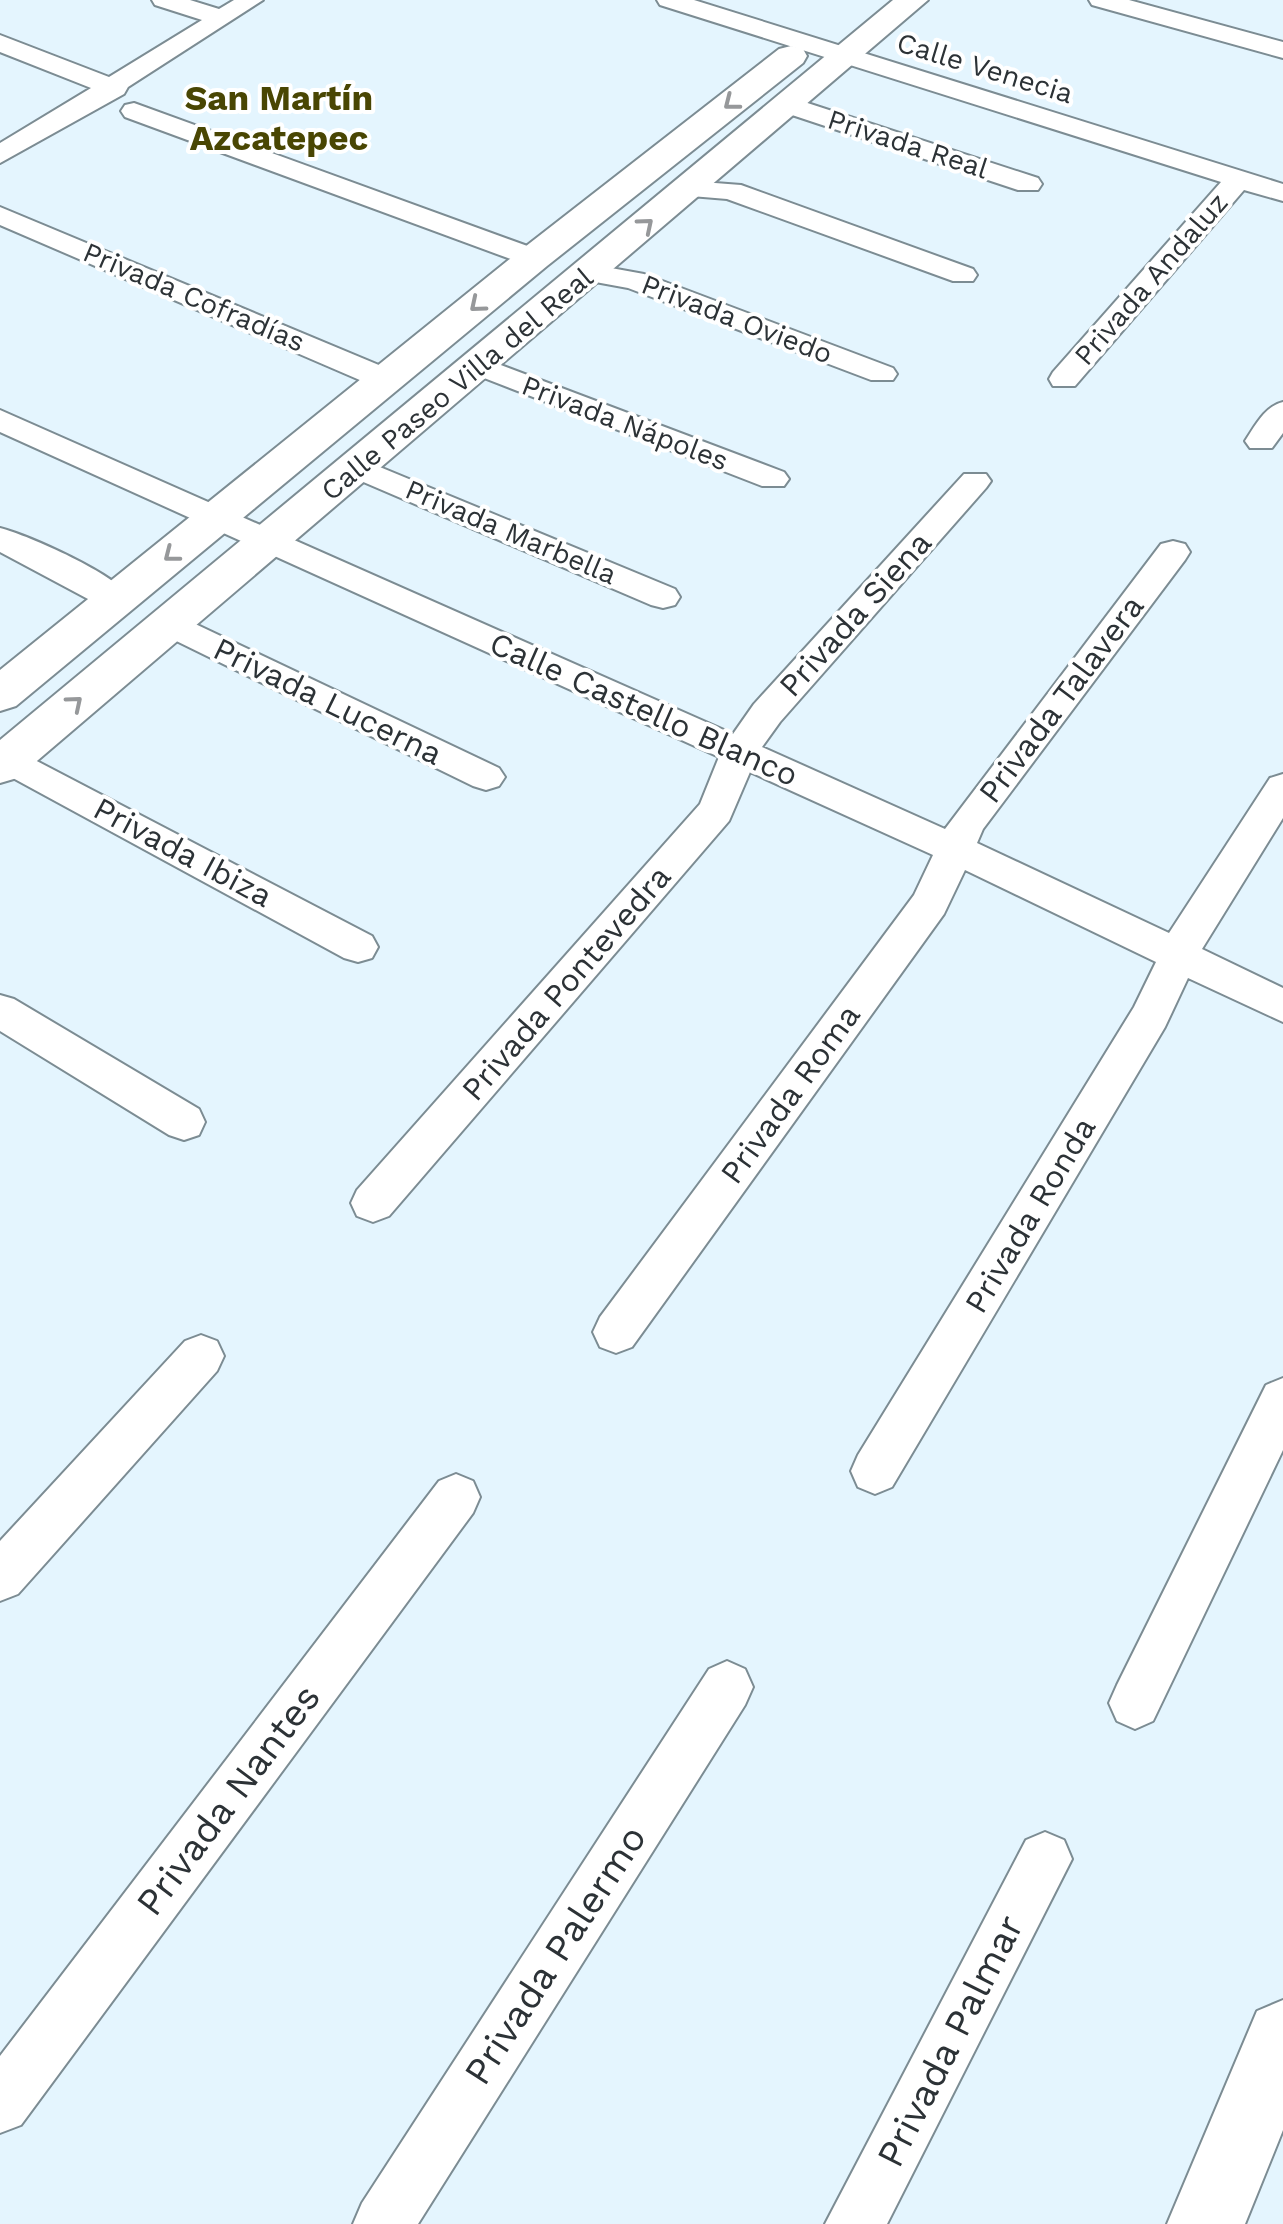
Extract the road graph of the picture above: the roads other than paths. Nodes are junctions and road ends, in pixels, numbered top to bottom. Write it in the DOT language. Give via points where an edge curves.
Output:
graph roads {
  1 [pos="164,0"];
  2 [pos="251,0"];
  3 [pos="669,0"];
  4 [pos="912,0"];
  5 [pos="1101,0"];
  6 [pos="222,18"];
  7 [pos="829,40"];
  8 [pos="0,43"];
  9 [pos="1283,50"];
  10 [pos="115,88"];
  11 [pos="788,105"];
  12 [pos="134,111"];
  13 [pos="0,155"];
  14 [pos="1238,179"];
  15 [pos="1028,184"];
  16 [pos="689,189"];
  17 [pos="1283,194"];
  18 [pos="0,215"];
  19 [pos="534,258"];
  20 [pos="589,272"];
  21 [pos="963,275"];
  22 [pos="478,366"];
  23 [pos="882,374"];
  24 [pos="1064,378"];
  25 [pos="387,380"];
  26 [pos="1283,411"];
  27 [pos="0,420"];
  28 [pos="1261,441"];
  29 [pos="358,468"];
  30 [pos="773,480"];
  31 [pos="975,481"];
  32 [pos="217,519"];
  33 [pos="0,539"];
  34 [pos="268,542"];
  35 [pos="1173,552"];
  36 [pos="662,597"];
  37 [pos="115,599"];
  38 [pos="170,624"];
  39 [pos="0,695"];
  40 [pos="740,751"];
  41 [pos="4,762"];
  42 [pos="486,777"];
  43 [pos="1283,788"];
  44 [pos="955,850"];
  45 [pos="358,946"];
  46 [pos="1179,954"];
  47 [pos="1283,1006"];
  48 [pos="0,1011"];
  49 [pos="184,1122"];
  50 [pos="373,1203"];
  51 [pos="616,1332"];
  52 [pos="201,1356"];
  53 [pos="1283,1400"];
  54 [pos="875,1472"];
  55 [pos="456,1497"];
  56 [pos="0,1577"];
  57 [pos="727,1687"];
  58 [pos="1135,1703"];
  59 [pos="1046,1859"];
  60 [pos="1283,2037"];
  61 [pos="0,2104"];
  62 [pos="383,2224"];
  63 [pos="856,2224"];
  64 [pos="1206,2224"];
  1 -- 6 [label="street"];
  2 -- 6 [label="street"];
  3 -- 7 [label="street, Calle Venecia"];
  4 -- 7 [label="street, Calle Paseo Villa del Real"];
  5 -- 9 [label="street"];
  6 -- 10 [label="street"];
  7 -- 11 [label="street, Calle Paseo Villa del Real"];
  7 -- 14 [label="street, Calle Venecia"];
  7 -- 19 [label="street, Calle Paseo Villa del Real, one-way"];
  8 -- 10 [label="street"];
  10 -- 13 [label="street"];
  11 -- 15 [label="street, Privada Real"];
  11 -- 16 [label="street, Calle Paseo Villa del Real"];
  12 -- 19 [label="street"];
  14 -- 17 [label="street, Calle Venecia"];
  14 -- 24 [label="street, Privada Andaluz"];
  20 -- 16 [label="street, Calle Paseo Villa del Real, one-way"];
  16 -- 21 [label="street" via="731,191"];
  18 -- 25 [label="street, Privada Cofradías"];
  19 -- 25 [label="street, Calle Paseo Villa del Real, one-way"];
  20 -- 22 [label="street, Calle Paseo Villa del Real"];
  20 -- 23 [label="street, Privada Oviedo" via="634,280"];
  22 -- 29 [label="street, Calle Paseo Villa del Real"];
  22 -- 30 [label="street, Privada Nápoles"];
  25 -- 32 [label="street, Calle Paseo Villa del Real"];
  26 -- 28 [label="street"];
  27 -- 32 [label="street, Calle Castello Blanco"];
  29 -- 34 [label="street, Calle Paseo Villa del Real"];
  29 -- 36 [label="street, Privada Marbella"];
  31 -- 40 [label="street, Privada Siena" via="767,712"];
  32 -- 34 [label="street, Calle Castello Blanco"];
  32 -- 37 [label="street, Calle Paseo Villa del Real, one-way"];
  33 -- 37 [label="street"];
  34 -- 38 [label="street, Calle Paseo Villa del Real"];
  34 -- 40 [label="street, Calle Castello Blanco"];
  35 -- 44 [label="street, Privada Talavera" via="967,823"];
  37 -- 39 [label="street, Calle Paseo Villa del Real"];
  41 -- 38 [label="street, Calle Paseo Villa del Real, one-way"];
  38 -- 42 [label="street, Privada Lucerna"];
  40 -- 44 [label="street, Calle Castello Blanco"];
  40 -- 50 [label="street, Privada Pontevedra" via="716,811"];
  41 -- 45 [label="street, Privada Ibiza"];
  43 -- 46 [label="street, Privada Ronda"];
  44 -- 46 [label="street, Calle Castello Blanco"];
  44 -- 51 [label="street, Privada Roma" via="930,903"];
  46 -- 47 [label="street, Calle Castello Blanco"];
  46 -- 54 [label="street, Privada Ronda" via="1151,1015"];
  48 -- 49 [label="street"];
  52 -- 56 [label="street"];
  53 -- 58 [label="street"];
  55 -- 61 [label="street, Privada Nantes"];
  57 -- 62 [label="street, Privada Palermo"];
  59 -- 63 [label="street, Privada Palmar"];
  60 -- 64 [label="street"];
}
